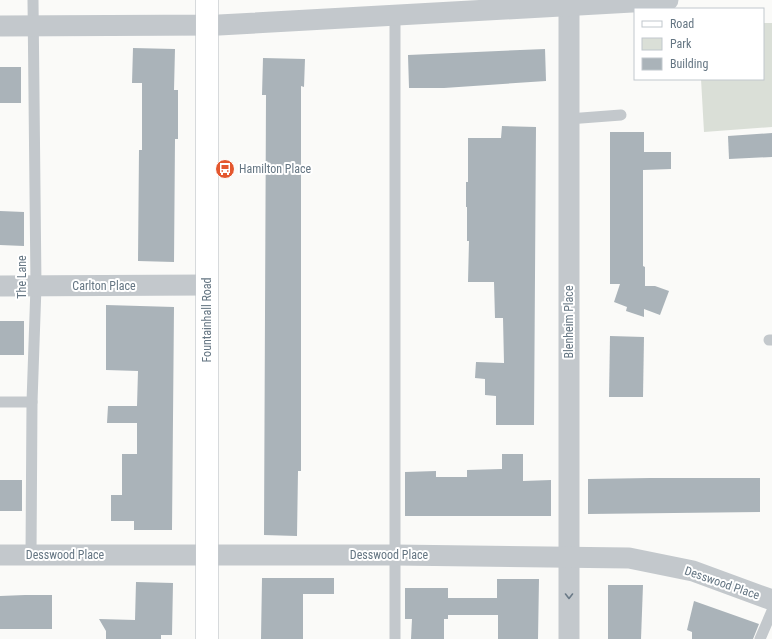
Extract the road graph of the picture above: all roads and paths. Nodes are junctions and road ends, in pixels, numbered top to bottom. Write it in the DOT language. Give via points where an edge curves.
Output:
graph roads {
  1 [pos="33,0"];
  2 [pos="207,0"];
  3 [pos="668,0"];
  4 [pos="569,6"];
  5 [pos="395,16"];
  6 [pos="0,26"];
  7 [pos="32,26"];
  8 [pos="207,26"];
  9 [pos="621,115"];
  10 [pos="568,119"];
  11 [pos="207,285"];
  12 [pos="0,286"];
  13 [pos="36,286"];
  14 [pos="0,402"];
  15 [pos="32,402"];
  16 [pos="0,555"];
  17 [pos="32,555"];
  18 [pos="396,555"];
  19 [pos="207,556"];
  20 [pos="569,558"];
  21 [pos="772,600"];
  22 [pos="772,611"];
  23 [pos="207,639"];
  24 [pos="395,639"];
  25 [pos="569,639"];
  26 [pos="760,639"];
  1 -- 7 [label="lane, The Lane"];
  2 -- 8 [label="street, Fountainhall Road"];
  3 -- 4 [label="street"];
  4 -- 5 [label="street"];
  4 -- 10 [label="street, Blenheim Place"];
  5 -- 8 [label="street"];
  5 -- 18 [label="lane"];
  6 -- 7 [label="street"];
  7 -- 8 [label="street"];
  7 -- 13 [label="lane, The Lane"];
  8 -- 11 [label="street, Fountainhall Road"];
  9 -- 10 [label="lane"];
  10 -- 20 [label="street, Blenheim Place"];
  11 -- 13 [label="street, Carlton Place"];
  11 -- 19 [label="street, Fountainhall Road"];
  12 -- 13 [label="street, Carlton Place"];
  13 -- 15 [label="lane, The Lane"];
  14 -- 15 [label="lane"];
  15 -- 17 [label="lane, The Lane"];
  16 -- 17 [label="street, Desswood Place"];
  17 -- 19 [label="street, Desswood Place"];
  18 -- 19 [label="street, Desswood Place"];
  18 -- 20 [label="street, Desswood Place"];
  18 -- 24 [label="lane"];
  19 -- 23 [label="street, Fountainhall Road"];
  20 -- 21 [label="street, Desswood Place" via="629,558 693,571"];
  20 -- 25 [label="street, Blenheim Place, one-way"];
  22 -- 26 [label="lane"];
}
